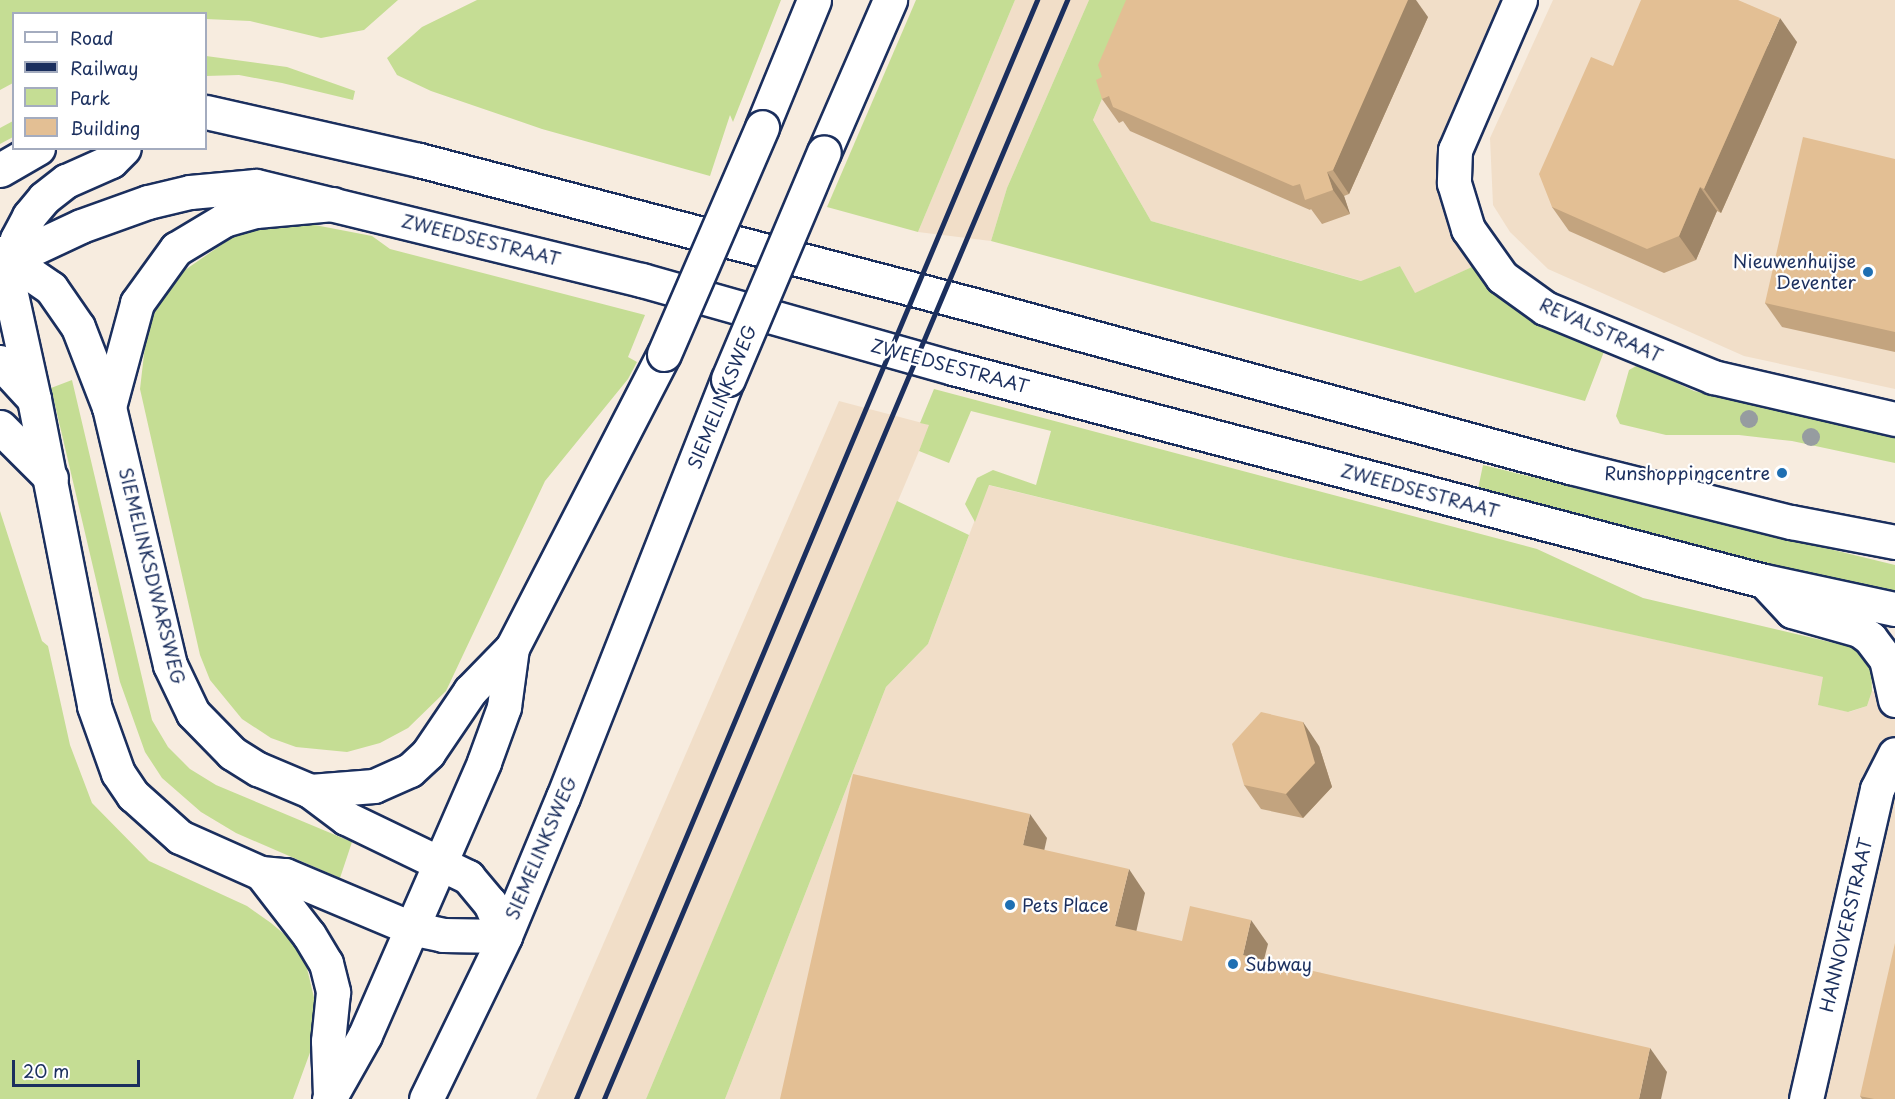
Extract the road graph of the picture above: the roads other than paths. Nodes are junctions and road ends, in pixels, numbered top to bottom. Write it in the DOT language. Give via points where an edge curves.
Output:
graph roads {
  1 [pos="814,0"];
  2 [pos="890,0"];
  3 [pos="1520,0"];
  4 [pos="207,111"];
  5 [pos="35,150"];
  6 [pos="122,150"];
  7 [pos="0,170"];
  8 [pos="333,204"];
  9 [pos="4,259"];
  10 [pos="0,362"];
  11 [pos="34,399"];
  12 [pos="109,407"];
  13 [pos="1895,419"];
  14 [pos="0,427"];
  15 [pos="51,478"];
  16 [pos="1895,542"];
  17 [pos="1764,581"];
  18 [pos="1895,609"];
  19 [pos="512,648"];
  20 [pos="1895,700"];
  21 [pos="1895,754"];
  22 [pos="310,791"];
  23 [pos="440,863"];
  24 [pos="261,873"];
  25 [pos="411,928"];
  26 [pos="505,936"];
  27 [pos="330,1097"];
  28 [pos="426,1099"];
  29 [pos="1806,1099"];
  1 -- 19 [label="street, bridge" via="664,354"];
  2 -- 26 [label="street, SIEMELINKSWEG, bridge" via="728,379"];
  3 -- 13 [label="street, REVALSTRAAT" via="1455,150 1454,183 1468,229 1502,278 1545,308 1713,376"];
  4 -- 16 [label="street" via="430,163 1570,467 1791,522"];
  5 -- 7 [label="street"];
  6 -- 9 [label="street" via="111,161 66,181 44,198 28,216"];
  8 -- 9 [label="street, ZWEEDSESTRAAT" via="256,186 190,192 107,216"];
  8 -- 12 [label="street" via="256,211 224,220 176,249 137,303"];
  8 -- 17 [label="street, ZWEEDSESTRAAT" via="642,279 976,374"];
  9 -- 11 [label="street"];
  9 -- 12 [label="street, SIEMELINKSDWARSWEG" via="51,288 66,308 78,327"];
  10 -- 11 [label="street"];
  11 -- 15 [label="street"];
  12 -- 22 [label="street, SIEMELINKSDWARSWEG" via="170,665 181,692 200,720 232,753"];
  14 -- 15 [label="street"];
  15 -- 24 [label="street" via="94,706 118,773 152,816 180,837"];
  17 -- 18 [label="street, ZWEEDSESTRAAT"];
  17 -- 20 [label="street" via="1792,611 1859,630 1870,638 1886,659"];
  19 -- 22 [label="street" via="470,691 428,753 410,770 374,786"];
  19 -- 23 [label="street" via="504,707"];
  21 -- 29 [label="street, HANNOVERSTRAAT" via="1877,789"];
  22 -- 23 [label="street, SIEMELINKSDWARSWEG" via="346,818"];
  23 -- 25 [label="street"];
  23 -- 26 [label="street, SIEMELINKSDWARSWEG" via="468,878 490,903"];
  24 -- 25 [label="street" via="285,875"];
  24 -- 27 [label="street" via="326,963 333,992 328,1041"];
  25 -- 26 [label="street, SIEMELINKSWEG" via="443,935"];
  25 -- 27 [label="street" via="365,1035"];
  26 -- 28 [label="street"];
}
